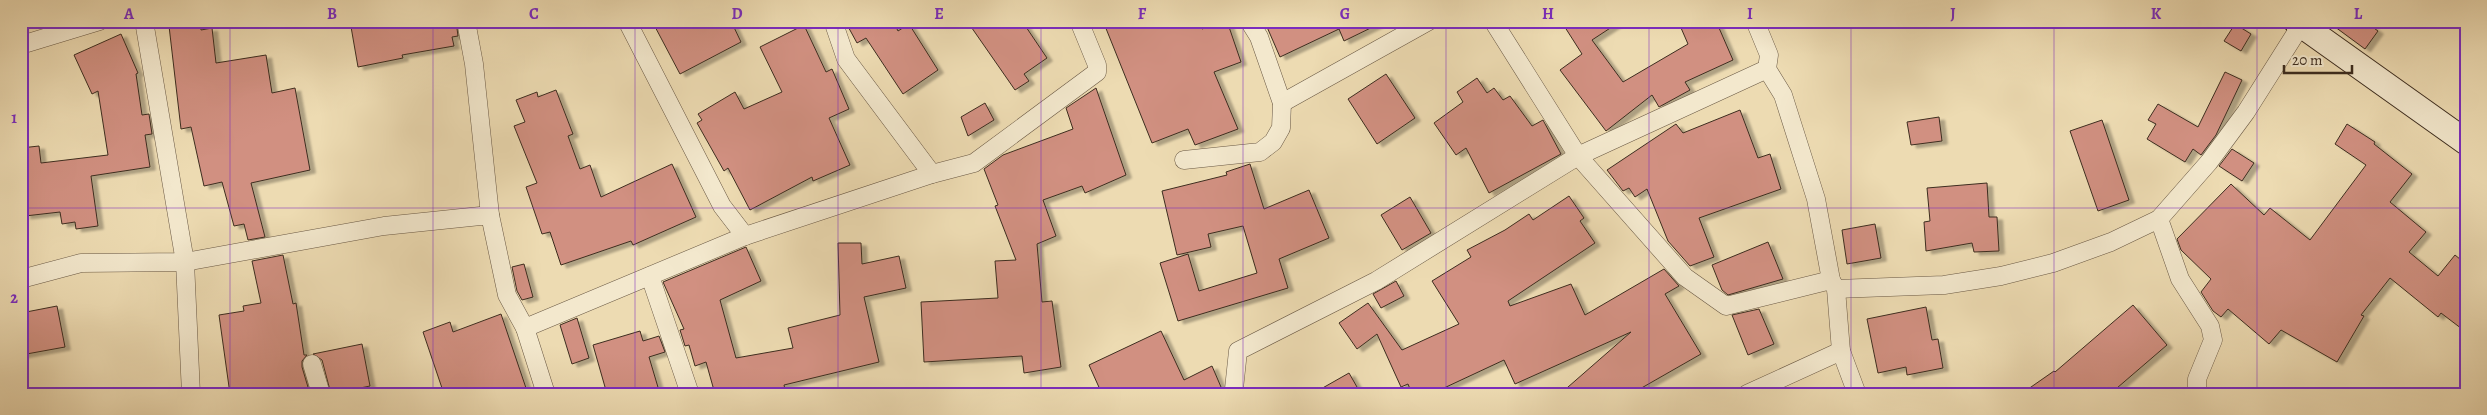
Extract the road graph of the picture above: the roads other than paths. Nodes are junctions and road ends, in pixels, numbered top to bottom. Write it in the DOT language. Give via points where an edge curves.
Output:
graph roads {
  1 [pos="100,21"];
  2 [pos="144,21"];
  3 [pos="466,21"];
  4 [pos="627,21"];
  5 [pos="833,21"];
  6 [pos="1079,21"];
  7 [pos="1249,21"];
  8 [pos="1428,21"];
  9 [pos="1493,21"];
  10 [pos="1755,21"];
  11 [pos="2299,23"];
  12 [pos="21,45"];
  13 [pos="1767,69"];
  14 [pos="1282,103"];
  15 [pos="2466,142"];
  16 [pos="1578,156"];
  17 [pos="1184,160"];
  18 [pos="932,174"];
  19 [pos="490,215"];
  20 [pos="2159,219"];
  21 [pos="744,236"];
  22 [pos="185,262"];
  23 [pos="650,276"];
  24 [pos="21,279"];
  25 [pos="1834,284"];
  26 [pos="525,328"];
  27 [pos="1841,351"];
  28 [pos="312,364"];
  29 [pos="191,394"];
  30 [pos="321,394"];
  31 [pos="546,394"];
  32 [pos="690,394"];
  33 [pos="1236,394"];
  34 [pos="1748,394"];
  35 [pos="1857,394"];
  36 [pos="2197,394"];
  1 -- 12 [label="street"];
  2 -- 22 [label="street"];
  3 -- 19 [label="street" via="474,64"];
  4 -- 21 [label="street" via="722,206"];
  5 -- 18 [label="street" via="846,59"];
  6 -- 18 [label="street" via="1097,72 974,163"];
  7 -- 14 [label="street"];
  8 -- 14 [label="street"];
  9 -- 16 [label="street"];
  10 -- 13 [label="street" via="1769,55"];
  11 -- 15 [label="main road"];
  11 -- 20 [label="street" via="2246,112 2209,162"];
  13 -- 16 [label="street"];
  13 -- 25 [label="street" via="1783,96 1816,199"];
  14 -- 17 [label="street" via="1281,128 1273,142 1260,152"];
  16 -- 25 [label="street" via="1685,277 1726,306"];
  16 -- 33 [label="street" via="1376,281 1238,351"];
  18 -- 21 [label="street"];
  19 -- 22 [label="street" via="384,226"];
  19 -- 26 [label="street" via="508,295"];
  20 -- 25 [label="street" via="2111,242 2053,263 2001,276 1944,285"];
  20 -- 36 [label="street" via="2180,279 2210,326 2213,340 2197,379"];
  21 -- 23 [label="street"];
  22 -- 24 [label="street" via="81,263"];
  22 -- 29 [label="street"];
  23 -- 26 [label="street"];
  23 -- 32 [label="street"];
  25 -- 27 [label="street"];
  26 -- 31 [label="street"];
  27 -- 34 [label="street"];
  27 -- 35 [label="street"];
  28 -- 30 [label="street"];
}
